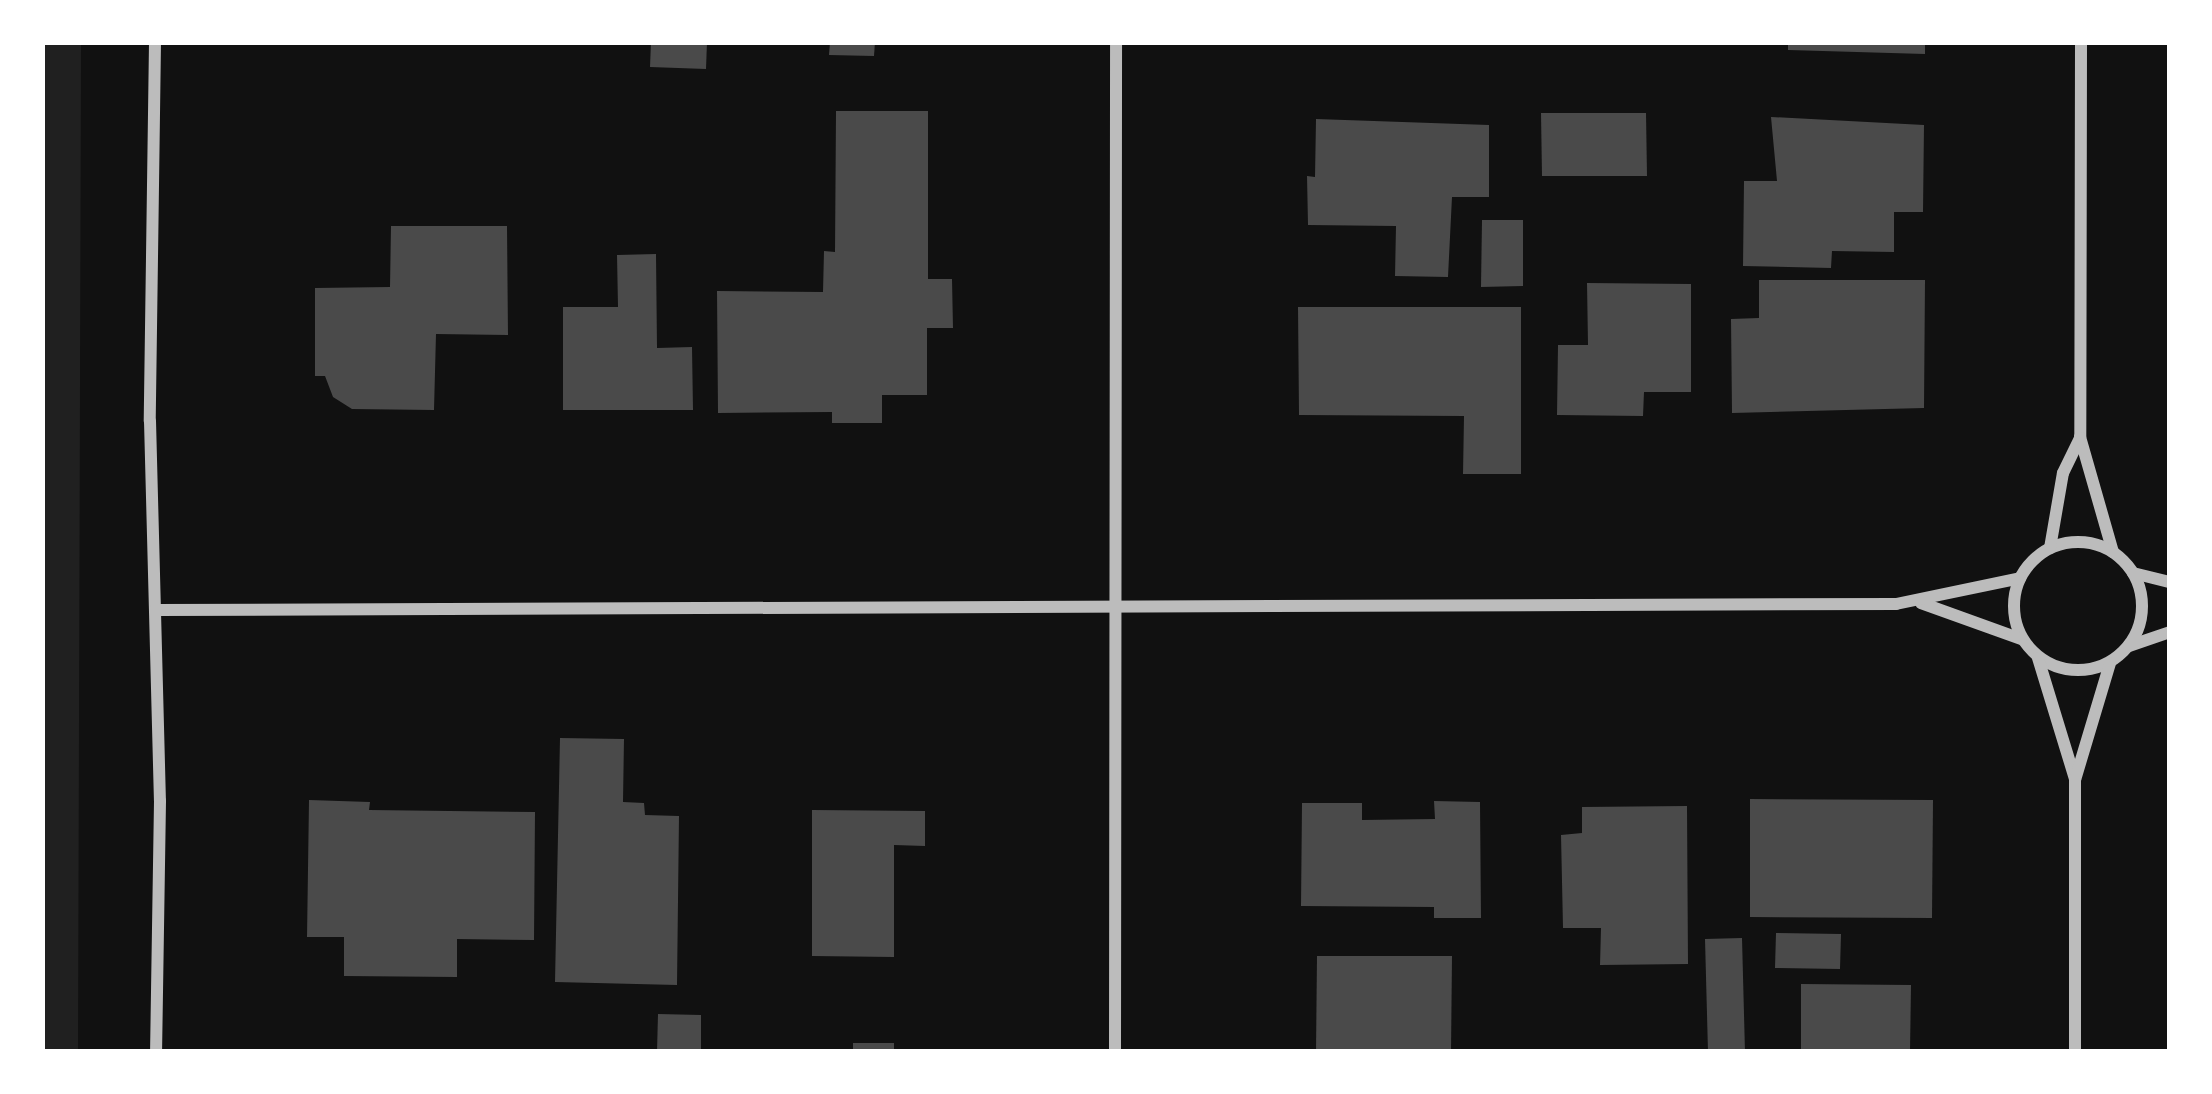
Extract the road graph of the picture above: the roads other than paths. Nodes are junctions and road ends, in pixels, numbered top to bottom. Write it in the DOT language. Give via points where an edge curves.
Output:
graph roads {
  1 [pos="155,42"];
  2 [pos="1116,42"];
  3 [pos="2080,42"];
  4 [pos="2080,437"];
  5 [pos="2050,548"];
  6 [pos="2113,552"];
  7 [pos="2133,573"];
  8 [pos="2020,578"];
  9 [pos="2170,582"];
  10 [pos="1116,603"];
  11 [pos="1921,603"];
  12 [pos="155,610"];
  13 [pos="2170,632"];
  14 [pos="2021,639"];
  15 [pos="2128,647"];
  16 [pos="2038,658"];
  17 [pos="2110,663"];
  18 [pos="2075,780"];
  19 [pos="156,1052"];
  20 [pos="1114,1052"];
  21 [pos="2074,1052"];
  1 -- 12 [label="street"];
  2 -- 10 [label="street"];
  3 -- 4 [label="street"];
  4 -- 5 [label="street" via="2063,473"];
  4 -- 6 [label="street"];
  5 -- 6 [label="street" via="2081,542"];
  5 -- 8 [label="street"];
  6 -- 7 [label="street"];
  7 -- 9 [label="street"];
  7 -- 15 [label="street" via="2142,611"];
  8 -- 11 [label="street"];
  8 -- 14 [label="street" via="2014,619"];
  10 -- 11 [label="street"];
  10 -- 12 [label="street"];
  10 -- 20 [label="street"];
  11 -- 14 [label="street"];
  12 -- 19 [label="street"];
  13 -- 15 [label="street"];
  14 -- 16 [label="street"];
  15 -- 17 [label="street"];
  16 -- 17 [label="street" via="2073,671"];
  16 -- 18 [label="street"];
  17 -- 18 [label="street"];
  18 -- 21 [label="street"];
}
